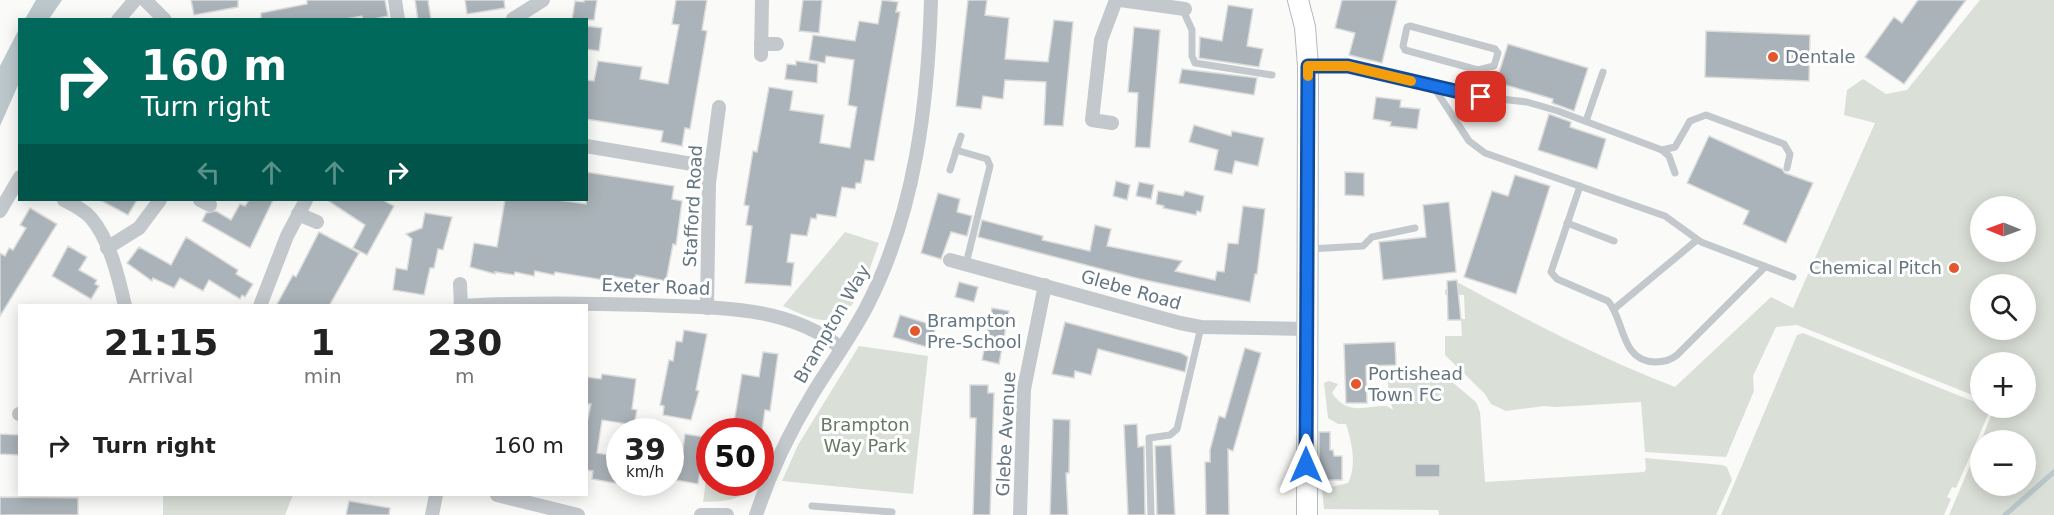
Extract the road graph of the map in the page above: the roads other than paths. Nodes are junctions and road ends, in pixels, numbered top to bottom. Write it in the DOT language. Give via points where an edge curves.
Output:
graph roads {
  1 [pos="135,0"];
  2 [pos="145,0"];
  3 [pos="395,0"];
  4 [pos="543,0"];
  5 [pos="762,0"];
  6 [pos="931,0"];
  7 [pos="1118,0"];
  8 [pos="1302,1"];
  9 [pos="1165,3"];
  10 [pos="1184,9"];
  11 [pos="120,18"];
  12 [pos="163,18"];
  13 [pos="398,18"];
  14 [pos="515,18"];
  15 [pos="777,44"];
  16 [pos="1308,66"];
  17 [pos="1478,70"];
  18 [pos="1603,72"];
  19 [pos="1272,75"];
  20 [pos="1433,86"];
  21 [pos="1474,96"];
  22 [pos="719,107"];
  23 [pos="1586,121"];
  24 [pos="1113,123"];
  25 [pos="961,136"];
  26 [pos="588,146"];
  27 [pos="956,150"];
  28 [pos="1662,150"];
  29 [pos="710,166"];
  30 [pos="1786,168"];
  31 [pos="950,170"];
  32 [pos="1676,173"];
  33 [pos="18,180"];
  34 [pos="1580,186"];
  35 [pos="65,201"];
  36 [pos="159,201"];
  37 [pos="305,201"];
  38 [pos="0,211"];
  39 [pos="298,214"];
  40 [pos="316,222"];
  41 [pos="1567,223"];
  42 [pos="1415,228"];
  43 [pos="1697,240"];
  44 [pos="1614,241"];
  45 [pos="107,248"];
  46 [pos="1307,249"];
  47 [pos="950,260"];
  48 [pos="966,264"];
  49 [pos="1765,267"];
  50 [pos="1793,278"];
  51 [pos="460,284"];
  52 [pos="1045,285"];
  53 [pos="123,304"];
  54 [pos="261,304"];
  55 [pos="461,304"];
  56 [pos="514,304"];
  57 [pos="707,308"];
  58 [pos="1614,309"];
  59 [pos="1201,327"];
  60 [pos="1306,329"];
  61 [pos="842,348"];
  62 [pos="436,496"];
  63 [pos="501,496"];
  64 [pos="812,506"];
  65 [pos="849,512"];
  66 [pos="892,512"];
  67 [pos="432,515"];
  68 [pos="578,515"];
  69 [pos="700,515"];
  70 [pos="727,515"];
  71 [pos="756,515"];
  72 [pos="1020,515"];
  73 [pos="1151,515"];
  74 [pos="1307,515"];
  1 -- 11 [label="street"];
  2 -- 12 [label="street"];
  3 -- 13 [label="street"];
  4 -- 14 [label="street"];
  5 -- 15 [label="street" via="761,49"];
  6 -- 61 [label="street, Brampton Way" via="928,72 903,211 876,288"];
  7 -- 9 [label="street"];
  7 -- 24 [label="street" via="1101,40 1092,120"];
  8 -- 16 [label="main road"];
  9 -- 10 [label="street"];
  10 -- 19 [label="lane" via="1192,30 1195,63"];
  16 -- 20 [label="lane" via="1348,66"];
  16 -- 46 [label="main road"];
  17 -- 17 [label="lane" via="1406,50 1403,46 1408,27 1496,50 1493,67"];
  17 -- 21 [label="lane"];
  18 -- 23 [label="lane"];
  20 -- 21 [label="lane"];
  20 -- 34 [label="lane" via="1475,147"];
  21 -- 23 [label="lane" via="1527,102"];
  22 -- 29 [label="street, Stafford Road"];
  23 -- 28 [label="lane"];
  25 -- 27 [label="lane"];
  26 -- 29 [label="street"];
  27 -- 31 [label="lane"];
  27 -- 48 [label="lane" via="987,159 990,166"];
  28 -- 30 [label="lane" via="1675,147 1694,118 1713,116 1784,144 1790,154"];
  28 -- 32 [label="lane"];
  29 -- 57 [label="street, Stafford Road"];
  33 -- 38 [label="street"];
  34 -- 41 [label="lane"];
  34 -- 43 [label="lane" via="1665,216"];
  35 -- 45 [label="street" via="92,219"];
  36 -- 45 [label="street" via="139,228"];
  37 -- 39 [label="street"];
  39 -- 40 [label="street"];
  39 -- 54 [label="street"];
  41 -- 44 [label="lane"];
  41 -- 58 [label="lane" via="1552,274 1608,301"];
  42 -- 46 [label="lane" via="1372,237 1364,246"];
  43 -- 49 [label="lane"];
  43 -- 58 [label="lane"];
  45 -- 53 [label="street"];
  46 -- 60 [label="main road"];
  47 -- 48 [label="street, Glebe Road"];
  48 -- 52 [label="street, Glebe Road"];
  49 -- 50 [label="lane"];
  49 -- 58 [label="lane" via="1668,360 1649,361 1635,354 1624,338"];
  51 -- 55 [label="street, Exeter Road"];
  52 -- 59 [label="street, Glebe Road"];
  52 -- 72 [label="street, Glebe Avenue" via="1024,389"];
  56 -- 57 [label="street, Exeter Road" via="568,302"];
  57 -- 61 [label="street, Exeter Road" via="775,316 819,332"];
  59 -- 60 [label="street, Glebe Road"];
  59 -- 73 [label="lane" via="1177,429 1170,435 1149,438"];
  60 -- 74 [label="main road"];
  61 -- 71 [label="street, Brampton Way" via="789,437"];
  62 -- 67 [label="street"];
  63 -- 68 [label="street"];
  64 -- 65 [label="lane"];
  65 -- 66 [label="lane"];
  69 -- 70 [label="street"];
}
